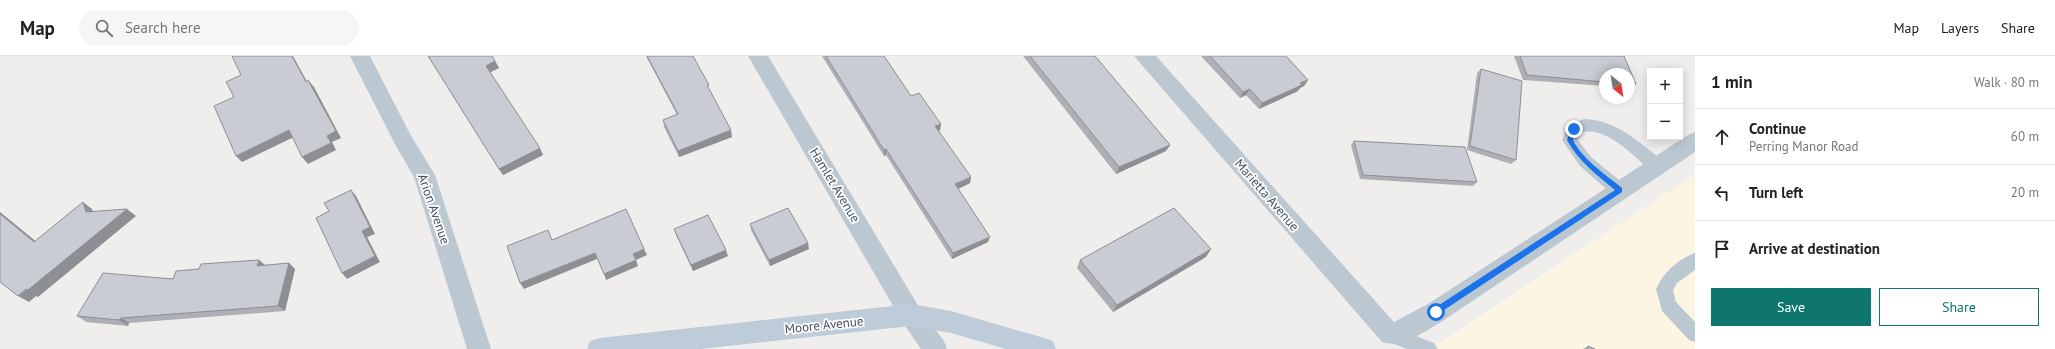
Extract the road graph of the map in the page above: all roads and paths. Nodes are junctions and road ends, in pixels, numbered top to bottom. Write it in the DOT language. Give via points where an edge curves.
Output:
graph roads {
  1 [pos="360,56"];
  2 [pos="758,56"];
  3 [pos="1144,56"];
  4 [pos="1695,141"];
  5 [pos="1657,166"];
  6 [pos="1620,190"];
  7 [pos="1695,260"];
  8 [pos="911,315"];
  9 [pos="1695,334"];
  10 [pos="1390,342"];
  11 [pos="479,349"];
  12 [pos="599,349"];
  13 [pos="935,349"];
  14 [pos="1044,349"];
  15 [pos="1428,349"];
  1 -- 11 [label="street, Arion Avenue" via="424,175"];
  2 -- 8 [label="street, Hamlet Avenue"];
  3 -- 10 [label="street, Marietta Avenue"];
  4 -- 5 [label="street"];
  5 -- 6 [label="street"];
  5 -- 6 [label="lane" via="1610,129 1593,124 1580,125 1574,129 1570,140 1575,149"];
  6 -- 10 [label="street"];
  7 -- 9 [label="lane" via="1671,278 1664,289 1668,306"];
  8 -- 12 [label="street, Moore Avenue"];
  8 -- 13 [label="street, Hamlet Avenue"];
  8 -- 14 [label="street, Moore Avenue" via="951,322"];
  10 -- 15 [label="lane"];
}
